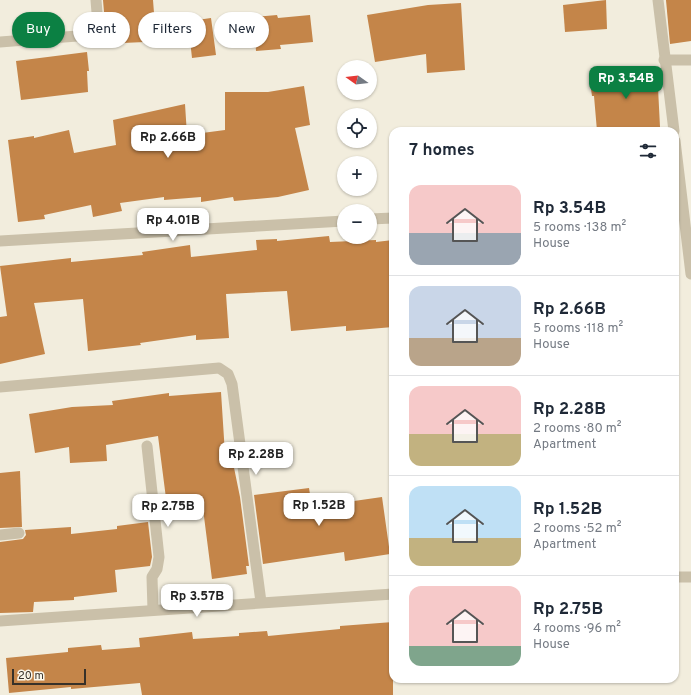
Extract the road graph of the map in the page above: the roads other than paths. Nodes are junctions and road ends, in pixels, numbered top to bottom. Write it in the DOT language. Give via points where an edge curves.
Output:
graph roads {
  1 [pos="96,0"];
  2 [pos="658,0"];
  3 [pos="0,42"];
  4 [pos="664,60"];
  5 [pos="691,60"];
  6 [pos="673,127"];
  7 [pos="679,201"];
  8 [pos="389,218"];
  9 [pos="377,219"];
  10 [pos="337,221"];
  11 [pos="0,241"];
  12 [pos="691,274"];
  13 [pos="0,386"];
  14 [pos="147,446"];
  15 [pos="19,533"];
  16 [pos="0,535"];
  17 [pos="679,577"];
  18 [pos="691,577"];
  19 [pos="389,594"];
  20 [pos="261,602"];
  21 [pos="153,610"];
  22 [pos="0,621"];
  1 -- 3 [label="street" via="98,25 90,35"];
  2 -- 4 [label="street"];
  4 -- 5 [label="street"];
  4 -- 6 [label="street"];
  7 -- 12 [label="street"];
  8 -- 9 [label="street"];
  10 -- 11 [label="street"];
  13 -- 20 [label="street" via="219,368 228,374 232,384"];
  14 -- 21 [label="street" via="159,557 157,569 152,577"];
  15 -- 16 [label="street"];
  17 -- 18 [label="street"];
  19 -- 20 [label="street"];
  20 -- 21 [label="street"];
  21 -- 22 [label="street"];
}
